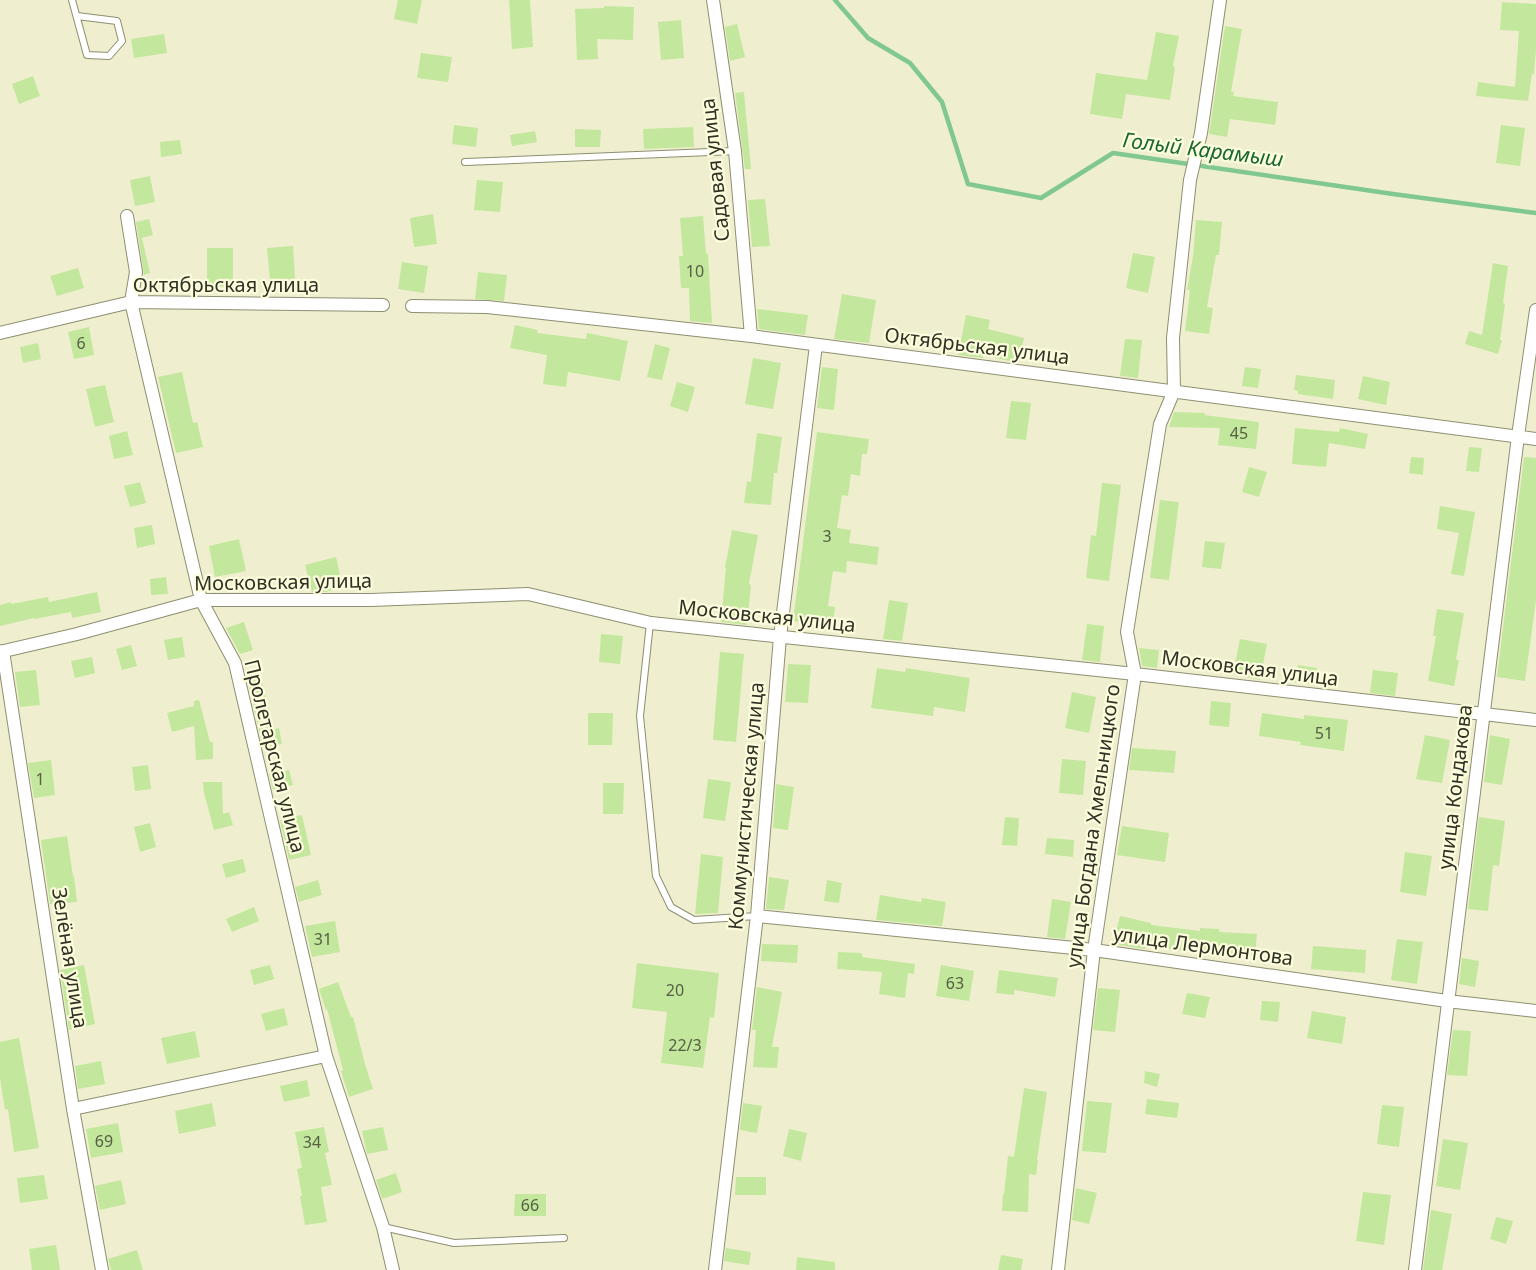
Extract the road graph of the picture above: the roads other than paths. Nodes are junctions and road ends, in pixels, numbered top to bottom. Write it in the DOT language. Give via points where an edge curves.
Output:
graph roads {
  1 [pos="72,0"];
  2 [pos="713,0"];
  3 [pos="1216,1"];
  4 [pos="77,16"];
  5 [pos="735,151"];
  6 [pos="465,162"];
  7 [pos="127,216"];
  8 [pos="132,302"];
  9 [pos="383,305"];
  10 [pos="412,306"];
  11 [pos="1536,310"];
  12 [pos="0,333"];
  13 [pos="751,336"];
  14 [pos="816,345"];
  15 [pos="1174,391"];
  16 [pos="1518,436"];
  17 [pos="1536,439"];
  18 [pos="201,600"];
  19 [pos="651,623"];
  20 [pos="780,637"];
  21 [pos="2,652"];
  22 [pos="1135,674"];
  23 [pos="1484,715"];
  24 [pos="1536,720"];
  25 [pos="757,916"];
  26 [pos="1094,950"];
  27 [pos="1447,1001"];
  28 [pos="1536,1011"];
  29 [pos="326,1056"];
  30 [pos="74,1109"];
  31 [pos="383,1227"];
  32 [pos="564,1238"];
  33 [pos="102,1270"];
  34 [pos="393,1270"];
  35 [pos="715,1270"];
  36 [pos="1058,1270"];
  37 [pos="1414,1270"];
  1 -- 4 [label="lane"];
  2 -- 5 [label="street, Садовая улица"];
  3 -- 15 [label="street, улица Богдана Хмельницкого" via="1201,133 1190,180 1173,338"];
  4 -- 4 [label="lane" via="87,55 109,56 122,42 117,21"];
  5 -- 6 [label="lane"];
  5 -- 13 [label="street, Садовая улица"];
  7 -- 8 [label="street, Пролетарская улица" via="136,272"];
  8 -- 9 [label="street, Октябрьская улица"];
  8 -- 12 [label="street, Октябрьская улица"];
  8 -- 18 [label="street, Пролетарская улица"];
  10 -- 13 [label="street, Октябрьская улица" via="487,307"];
  11 -- 16 [label="street, улица Кондакова"];
  13 -- 14 [label="street, Октябрьская улица"];
  14 -- 15 [label="street, Октябрьская улица"];
  14 -- 20 [label="street, Коммунистическая улица"];
  15 -- 16 [label="street, Октябрьская улица"];
  15 -- 22 [label="street, улица Богдана Хмельницкого" via="1160,424 1127,632"];
  16 -- 17 [label="street, Октябрьская улица"];
  16 -- 23 [label="street, улица Кондакова"];
  18 -- 19 [label="street, Московская улица" via="371,600 528,594"];
  18 -- 21 [label="street, Московская улица"];
  18 -- 29 [label="street, Пролетарская улица" via="235,663"];
  19 -- 20 [label="street, Московская улица"];
  19 -- 25 [label="lane" via="640,716 656,876 671,907 694,920"];
  20 -- 22 [label="street, Московская улица"];
  20 -- 25 [label="street, Коммунистическая улица"];
  21 -- 30 [label="street, Зелёная улица"];
  22 -- 23 [label="street, Московская улица"];
  22 -- 26 [label="street, улица Богдана Хмельницкого"];
  23 -- 24 [label="street, Московская улица"];
  23 -- 27 [label="street, улица Кондакова"];
  25 -- 26 [label="street, улица Лермонтова"];
  25 -- 35 [label="street, Коммунистическая улица"];
  26 -- 27 [label="street, улица Лермонтова"];
  26 -- 36 [label="street, улица Богдана Хмельницкого"];
  27 -- 28 [label="street, улица Лермонтова"];
  27 -- 37 [label="street, улица Кондакова"];
  29 -- 30 [label="street"];
  29 -- 31 [label="street, Пролетарская улица"];
  30 -- 33 [label="street, Зелёная улица"];
  31 -- 32 [label="lane" via="454,1244"];
  31 -- 34 [label="street, Пролетарская улица"];
}
